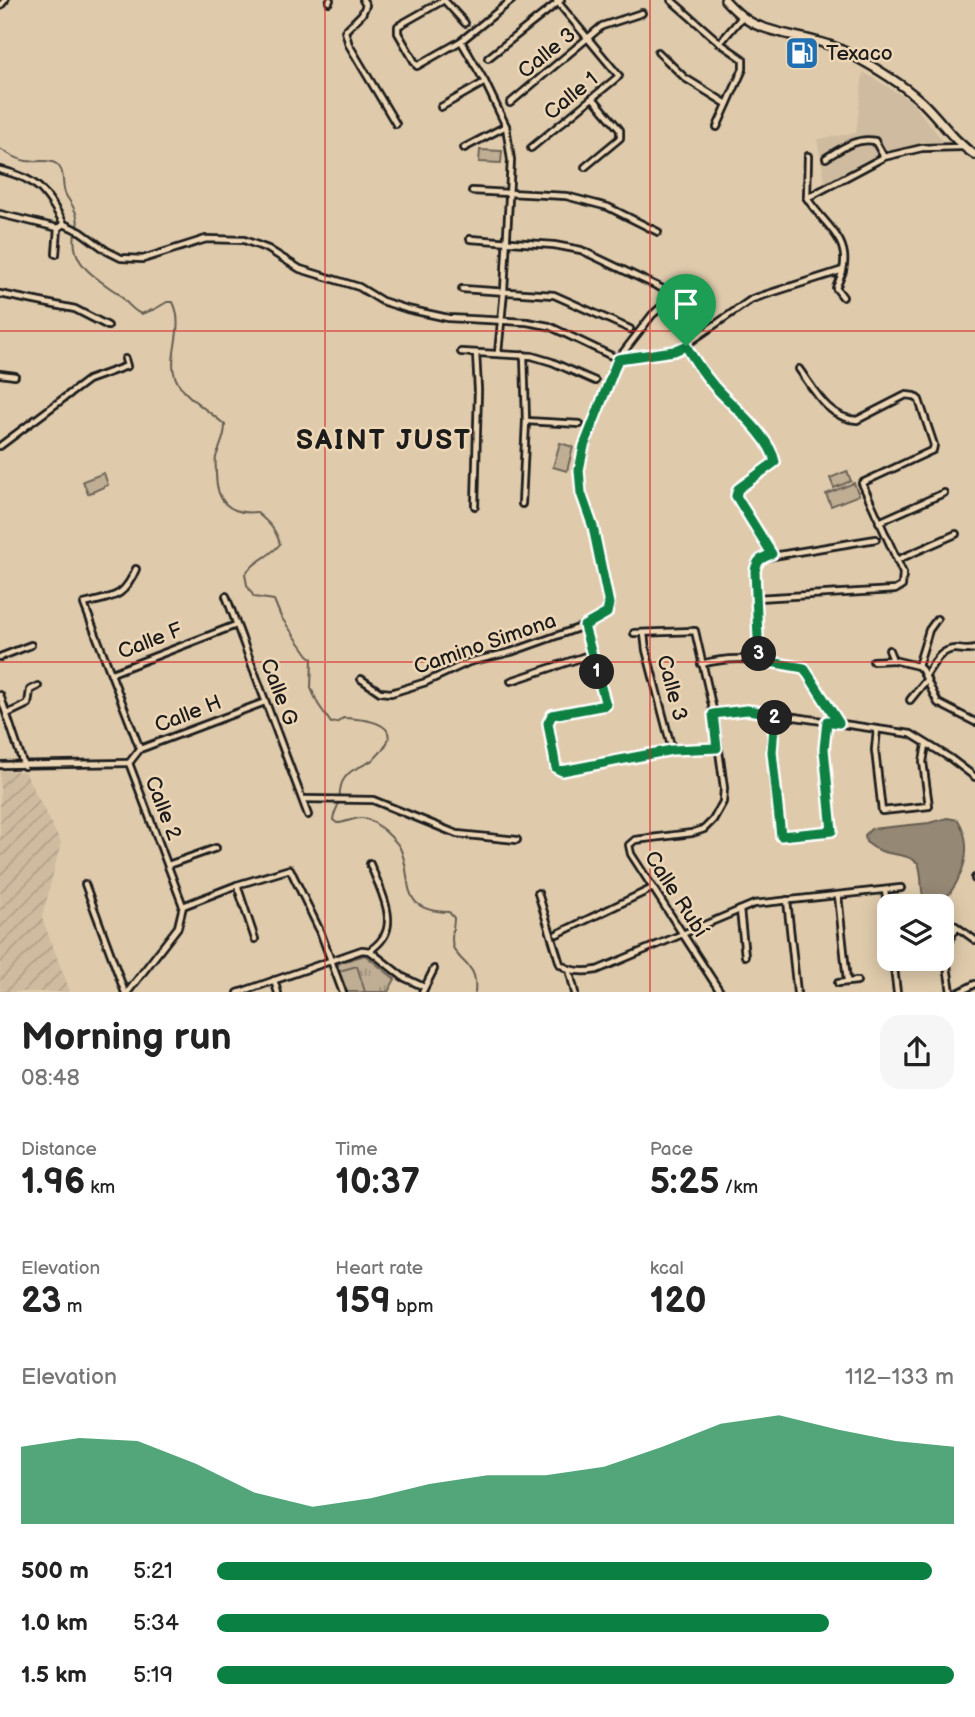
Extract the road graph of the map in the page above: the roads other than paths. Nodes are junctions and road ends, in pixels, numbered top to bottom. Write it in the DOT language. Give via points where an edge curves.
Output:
graph roads {
  1 [pos="5,0"];
  2 [pos="363,0"];
  3 [pos="444,0"];
  4 [pos="512,0"];
  5 [pos="671,0"];
  6 [pos="725,0"];
  7 [pos="559,1"];
  8 [pos="0,6"];
  9 [pos="642,13"];
  10 [pos="742,16"];
  11 [pos="465,23"];
  12 [pos="589,38"];
  13 [pos="461,41"];
  14 [pos="720,43"];
  15 [pos="658,52"];
  16 [pos="488,58"];
  17 [pos="485,82"];
  18 [pos="593,98"];
  19 [pos="510,103"];
  20 [pos="727,104"];
  21 [pos="441,107"];
  22 [pos="396,124"];
  23 [pos="506,126"];
  24 [pos="717,127"];
  25 [pos="962,147"];
  26 [pos="464,148"];
  27 [pos="531,149"];
  28 [pos="975,155"];
  29 [pos="808,156"];
  30 [pos="826,158"];
  31 [pos="884,158"];
  32 [pos="585,167"];
  33 [pos="0,170"];
  34 [pos="472,191"];
  35 [pos="509,193"];
  36 [pos="807,198"];
  37 [pos="0,214"];
  38 [pos="61,226"];
  39 [pos="658,232"];
  40 [pos="470,239"];
  41 [pos="507,242"];
  42 [pos="56,254"];
  43 [pos="843,270"];
  44 [pos="661,288"];
  45 [pos="462,289"];
  46 [pos="504,290"];
  47 [pos="678,292"];
  48 [pos="0,293"];
  49 [pos="843,297"];
  50 [pos="501,322"];
  51 [pos="108,326"];
  52 [pos="630,329"];
  53 [pos="686,346"];
  54 [pos="461,352"];
  55 [pos="477,353"];
  56 [pos="498,353"];
  57 [pos="524,355"];
  58 [pos="125,359"];
  59 [pos="618,359"];
  60 [pos="799,369"];
  61 [pos="0,374"];
  62 [pos="15,376"];
  63 [pos="595,381"];
  64 [pos="526,421"];
  65 [pos="580,424"];
  66 [pos="0,446"];
  67 [pos="944,493"];
  68 [pos="522,504"];
  69 [pos="475,506"];
  70 [pos="879,522"];
  71 [pos="956,534"];
  72 [pos="876,539"];
  73 [pos="772,554"];
  74 [pos="897,560"];
  75 [pos="136,569"];
  76 [pos="226,596"];
  77 [pos="757,598"];
  78 [pos="937,619"];
  79 [pos="236,625"];
  80 [pos="584,626"];
  81 [pos="634,634"];
  82 [pos="644,634"];
  83 [pos="31,645"];
  84 [pos="975,649"];
  85 [pos="889,650"];
  86 [pos="592,654"];
  87 [pos="0,657"];
  88 [pos="759,660"];
  89 [pos="893,660"];
  90 [pos="873,661"];
  91 [pos="701,664"];
  92 [pos="918,666"];
  93 [pos="112,673"];
  94 [pos="927,677"];
  95 [pos="361,679"];
  96 [pos="511,681"];
  97 [pos="38,686"];
  98 [pos="0,695"];
  99 [pos="910,700"];
  100 [pos="265,702"];
  101 [pos="7,714"];
  102 [pos="713,714"];
  103 [pos="775,714"];
  104 [pos="827,721"];
  105 [pos="975,722"];
  106 [pos="839,723"];
  107 [pos="877,729"];
  108 [pos="926,745"];
  109 [pos="717,748"];
  110 [pos="140,749"];
  111 [pos="672,750"];
  112 [pos="128,763"];
  113 [pos="0,765"];
  114 [pos="24,766"];
  115 [pos="975,777"];
  116 [pos="303,799"];
  117 [pos="308,815"];
  118 [pos="517,840"];
  119 [pos="216,848"];
  120 [pos="370,864"];
  121 [pos="167,865"];
  122 [pos="85,884"];
  123 [pos="237,885"];
  124 [pos="653,888"];
  125 [pos="901,888"];
  126 [pos="885,890"];
  127 [pos="538,893"];
  128 [pos="886,894"];
  129 [pos="838,895"];
  130 [pos="787,900"];
  131 [pos="183,906"];
  132 [pos="740,910"];
  133 [pos="954,925"];
  134 [pos="957,927"];
  135 [pos="557,934"];
  136 [pos="683,934"];
  137 [pos="256,939"];
  138 [pos="975,940"];
  139 [pos="370,951"];
  140 [pos="745,956"];
  141 [pos="333,960"];
  142 [pos="569,969"];
  143 [pos="434,970"];
  144 [pos="894,971"];
  145 [pos="274,980"];
  146 [pos="847,981"];
  147 [pos="857,981"];
  148 [pos="838,983"];
  149 [pos="974,985"];
  150 [pos="423,990"];
  151 [pos="975,991"];
  152 [pos="126,992"];
  153 [pos="238,992"];
  154 [pos="278,992"];
  155 [pos="343,992"];
  156 [pos="575,992"];
  157 [pos="722,992"];
  158 [pos="797,992"];
  159 [pos="897,992"];
  160 [pos="951,992"];
  161 [pos="958,992"];
  1 -- 8 [label="street"];
  2 -- 22 [label="street" via="362,14 345,31"];
  3 -- 11 [label="street"];
  3 -- 13 [label="street" via="398,26 398,33 417,66"];
  4 -- 13 [label="street"];
  5 -- 14 [label="street"];
  6 -- 10 [label="street"];
  7 -- 12 [label="street, Calle 1"];
  7 -- 16 [label="street"];
  9 -- 12 [label="street, Calle 3" via="603,26"];
  10 -- 14 [label="street"];
  10 -- 25 [label="street" via="757,25 846,52 924,104"];
  12 -- 18 [label="street, Calle 1" via="619,76"];
  12 -- 19 [label="street, Calle 3"];
  13 -- 17 [label="street"];
  14 -- 20 [label="street" via="743,59 744,65"];
  15 -- 20 [label="street" via="685,78"];
  17 -- 21 [label="street"];
  17 -- 23 [label="street"];
  18 -- 27 [label="street, Calle 1"];
  18 -- 32 [label="street" via="620,130 620,138"];
  20 -- 24 [label="street"];
  23 -- 26 [label="street"];
  23 -- 35 [label="street"];
  25 -- 28 [label="street"];
  25 -- 31 [label="street" via="922,148"];
  29 -- 36 [label="street"];
  30 -- 31 [label="street" via="865,139 875,141"];
  31 -- 36 [label="street"];
  33 -- 38 [label="street" via="18,174 49,195"];
  34 -- 35 [label="street"];
  35 -- 39 [label="street" via="566,196 608,208"];
  35 -- 41 [label="street"];
  36 -- 43 [label="street" via="832,226 844,250"];
  37 -- 38 [label="street"];
  38 -- 42 [label="street"];
  38 -- 50 [label="street" via="80,231 121,258 143,258 206,239 244,240 268,248 300,268 407,309"];
  40 -- 41 [label="street"];
  41 -- 44 [label="street" via="581,250"];
  41 -- 46 [label="street"];
  43 -- 49 [label="street" via="836,288"];
  43 -- 53 [label="street" via="752,299"];
  45 -- 46 [label="street"];
  46 -- 50 [label="street"];
  46 -- 52 [label="street" via="554,295"];
  47 -- 59 [label="street, Camino Simona" via="652,315"];
  48 -- 51 [label="street" via="75,309"];
  50 -- 56 [label="street"];
  50 -- 59 [label="street" via="549,326"];
  53 -- 59 [label="street"];
  53 -- 73 [label="street" via="773,455 775,462 738,489 736,496"];
  54 -- 55 [label="street"];
  55 -- 56 [label="street"];
  55 -- 69 [label="street"];
  56 -- 57 [label="street"];
  57 -- 63 [label="street"];
  57 -- 64 [label="street"];
  58 -- 66 [label="street" via="127,366 88,380"];
  59 -- 80 [label="street, Camino Simona" via="579,470 609,604 607,613"];
  60 -- 70 [label="street" via="831,411 848,419 857,420 906,395 919,400 933,450 862,483"];
  61 -- 62 [label="street"];
  64 -- 65 [label="street"];
  64 -- 68 [label="street"];
  67 -- 70 [label="street"];
  70 -- 74 [label="street"];
  71 -- 74 [label="street"];
  72 -- 73 [label="street"];
  73 -- 77 [label="street" via="756,564"];
  74 -- 77 [label="street" via="903,573 902,586 895,590"];
  75 -- 93 [label="street" via="125,590 84,604"];
  76 -- 79 [label="street, Calle G"];
  77 -- 88 [label="street"];
  78 -- 92 [label="street"];
  79 -- 93 [label="street, Calle F"];
  79 -- 100 [label="street, Calle G"];
  80 -- 86 [label="street"];
  80 -- 95 [label="street, Camino Simona" via="469,662 391,693 380,692"];
  81 -- 82 [label="street"];
  82 -- 91 [label="street" via="695,631"];
  82 -- 111 [label="street, Calle 3"];
  83 -- 87 [label="street"];
  84 -- 94 [label="street" via="942,652"];
  85 -- 89 [label="street"];
  86 -- 96 [label="street"];
  86 -- 111 [label="street" via="606,705 552,715 548,723 556,768 562,771"];
  88 -- 91 [label="street" via="726,657"];
  88 -- 106 [label="street" via="804,668"];
  89 -- 90 [label="street"];
  89 -- 92 [label="street"];
  91 -- 102 [label="street"];
  92 -- 94 [label="street"];
  93 -- 110 [label="street, Calle F"];
  94 -- 99 [label="street"];
  94 -- 105 [label="street" via="938,703"];
  97 -- 101 [label="street" via="30,690 28,704"];
  98 -- 101 [label="street"];
  100 -- 110 [label="street, Calle H"];
  100 -- 116 [label="street, Calle G"];
  101 -- 114 [label="street"];
  102 -- 103 [label="street" via="747,710"];
  102 -- 109 [label="street"];
  103 -- 104 [label="street"];
  103 -- 104 [label="street" via="772,752 781,836 832,831 824,749"];
  104 -- 106 [label="street"];
  106 -- 107 [label="street"];
  107 -- 108 [label="street" via="911,734"];
  107 -- 108 [label="street" via="882,811 929,806 923,762"];
  108 -- 115 [label="street"];
  109 -- 111 [label="street"];
  109 -- 124 [label="street, Calle Rubí" via="724,788 723,802 713,820 692,833 635,840 629,845"];
  110 -- 112 [label="street, Calle H"];
  112 -- 114 [label="street, Calle 2"];
  112 -- 121 [label="street, Calle 2"];
  113 -- 114 [label="street, Calle 2"];
  116 -- 117 [label="street, Calle G"];
  116 -- 118 [label="street" via="373,800 457,834"];
  119 -- 121 [label="street"];
  120 -- 139 [label="street" via="388,920 384,938"];
  121 -- 131 [label="street, Calle 2"];
  122 -- 152 [label="street"];
  123 -- 131 [label="street"];
  123 -- 137 [label="street"];
  123 -- 141 [label="street" via="290,869"];
  124 -- 135 [label="street"];
  124 -- 136 [label="street, Calle Rubí"];
  125 -- 126 [label="street"];
  126 -- 128 [label="street"];
  126 -- 129 [label="street"];
  127 -- 142 [label="street" via="559,964"];
  129 -- 130 [label="street"];
  129 -- 146 [label="street"];
  130 -- 132 [label="street"];
  130 -- 158 [label="street"];
  131 -- 152 [label="street" via="178,927"];
  132 -- 136 [label="street"];
  132 -- 140 [label="street"];
  133 -- 134 [label="street"];
  134 -- 138 [label="street"];
  134 -- 160 [label="street" via="946,948"];
  136 -- 142 [label="street" via="597,970"];
  136 -- 157 [label="street, Calle Rubí"];
  139 -- 141 [label="street"];
  139 -- 150 [label="street"];
  141 -- 145 [label="street"];
  141 -- 155 [label="street"];
  142 -- 156 [label="street"];
  143 -- 150 [label="street"];
  144 -- 159 [label="street"];
  145 -- 153 [label="street"];
  145 -- 154 [label="street"];
  146 -- 147 [label="street"];
  146 -- 148 [label="street"];
  149 -- 151 [label="street"];
  149 -- 161 [label="street"];
}
